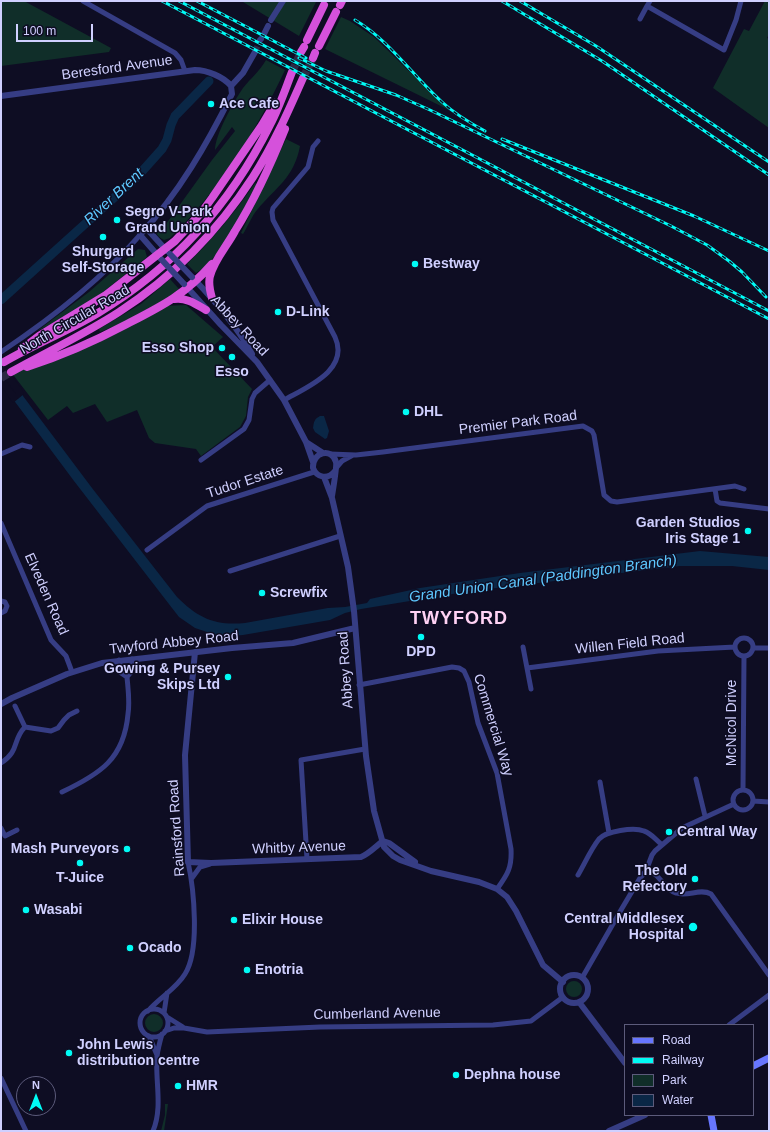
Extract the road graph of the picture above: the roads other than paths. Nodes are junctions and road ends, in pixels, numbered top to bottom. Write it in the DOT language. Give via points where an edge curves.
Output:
graph roads {
  1 [pos="83,1"];
  2 [pos="283,1"];
  3 [pos="741,1"];
  4 [pos="649,4"];
  5 [pos="324,5"];
  6 [pos="339,6"];
  7 [pos="640,19"];
  8 [pos="262,38"];
  9 [pos="304,46"];
  10 [pos="255,52"];
  11 [pos="316,52"];
  12 [pos="184,71"];
  13 [pos="231,86"];
  14 [pos="1,96"];
  15 [pos="318,141"];
  16 [pos="146,229"];
  17 [pos="140,235"];
  18 [pos="167,251"];
  19 [pos="219,256"];
  20 [pos="160,258"];
  21 [pos="194,279"];
  22 [pos="186,286"];
  23 [pos="212,298"];
  24 [pos="173,299"];
  25 [pos="206,310"];
  26 [pos="1,352"];
  27 [pos="257,362"];
  28 [pos="270,380"];
  29 [pos="284,400"];
  30 [pos="306,442"];
  31 [pos="30,447"];
  32 [pos="323,453"];
  33 [pos="1,454"];
  34 [pos="330,454"];
  35 [pos="356,455"];
  36 [pos="201,460"];
  37 [pos="313,462"];
  38 [pos="336,469"];
  39 [pos="314,472"];
  40 [pos="324,478"];
  41 [pos="715,489"];
  42 [pos="744,489"];
  43 [pos="332,498"];
  44 [pos="769,509"];
  45 [pos="1,523"];
  46 [pos="340,536"];
  47 [pos="148,550"];
  48 [pos="230,571"];
  49 [pos="1,601"];
  50 [pos="1,612"];
  51 [pos="355,628"];
  52 [pos="523,647"];
  53 [pos="735,648"];
  54 [pos="753,648"];
  55 [pos="769,648"];
  56 [pos="195,652"];
  57 [pos="744,656"];
  58 [pos="132,659"];
  59 [pos="119,660"];
  60 [pos="527,668"];
  61 [pos="72,672"];
  62 [pos="127,677"];
  63 [pos="360,685"];
  64 [pos="531,689"];
  65 [pos="1,704"];
  66 [pos="15,706"];
  67 [pos="77,711"];
  68 [pos="25,728"];
  69 [pos="365,749"];
  70 [pos="1,762"];
  71 [pos="696,779"];
  72 [pos="600,782"];
  73 [pos="743,790"];
  74 [pos="62,792"];
  75 [pos="753,801"];
  76 [pos="769,802"];
  77 [pos="734,804"];
  78 [pos="705,816"];
  79 [pos="1,828"];
  80 [pos="17,830"];
  81 [pos="609,832"];
  82 [pos="383,841"];
  83 [pos="662,844"];
  84 [pos="307,859"];
  85 [pos="188,862"];
  86 [pos="211,863"];
  87 [pos="647,869"];
  88 [pos="578,875"];
  89 [pos="192,878"];
  90 [pos="498,889"];
  91 [pos="769,975"];
  92 [pos="582,978"];
  93 [pos="563,982"];
  94 [pos="167,993"];
  95 [pos="769,995"];
  96 [pos="563,997"];
  97 [pos="579,1002"];
  98 [pos="148,1011"];
  99 [pos="165,1015"];
  100 [pos="730,1024"];
  101 [pos="184,1028"];
  102 [pos="164,1033"];
  103 [pos="149,1036"];
  104 [pos="157,1056"];
  105 [pos="769,1058"];
  106 [pos="624,1062"];
  107 [pos="754,1066"];
  108 [pos="1,1078"];
  109 [pos="643,1116"];
  110 [pos="711,1116"];
  111 [pos="26,1131"];
  112 [pos="153,1131"];
  113 [pos="610,1131"];
  114 [pos="714,1131"];
  1 -- 12 [label="street" via="176,53"];
  2 -- 8 [label="street"];
  3 -- 4 [label="street" via="724,50"];
  4 -- 7 [label="street"];
  5 -- 9 [label="highway"];
  6 -- 11 [label="highway"];
  10 -- 13 [label="street" via="243,73"];
  12 -- 13 [label="street, Beresford Avenue" via="204,71"];
  12 -- 14 [label="street, Beresford Avenue"];
  13 -- 16 [label="street" via="232,94 201,153"];
  15 -- 29 [label="street" via="313,147 308,167 272,212 273,220 339,348 336,362 327,375"];
  16 -- 17 [label="street"];
  16 -- 18 [label="street, Abbey Road"];
  17 -- 20 [label="street, Abbey Road"];
  17 -- 26 [label="street" via="104,273 63,309"];
  18 -- 20 [label="highway"];
  18 -- 20 [label="highway, North Circular Road" via="200,213 264,122 292,72 271,124 243,173 223,202 177,253 138,286 100,312 6,362 39,336"];
  18 -- 21 [label="street, Abbey Road, bridge"];
  19 -- 21 [label="highway"];
  19 -- 23 [label="highway" via="209,277"];
  19 -- 24 [label="highway, North Circular Road" via="235,232 265,175 303,78 280,128 253,177 231,209 193,252 148,292 119,312 11,372 108,335"];
  20 -- 22 [label="street, Abbey Road, bridge"];
  21 -- 22 [label="highway"];
  21 -- 23 [label="street, Abbey Road"];
  22 -- 24 [label="highway"];
  22 -- 25 [label="street, Abbey Road"];
  23 -- 27 [label="street, Abbey Road" via="238,330"];
  24 -- 25 [label="highway" via="188,300"];
  25 -- 27 [label="street, Abbey Road"];
  27 -- 28 [label="street, Abbey Road"];
  28 -- 29 [label="street, Abbey Road"];
  28 -- 36 [label="street" via="255,393 249,420 244,429"];
  29 -- 30 [label="street, Abbey Road"];
  30 -- 32 [label="street, Abbey Road"];
  30 -- 37 [label="street, Abbey Road"];
  31 -- 33 [label="street" via="22,445"];
  32 -- 34 [label="street"];
  32 -- 37 [label="street" via="316,456"];
  34 -- 35 [label="street, Premier Park Road"];
  34 -- 38 [label="street" via="336,460"];
  35 -- 38 [label="street, Premier Park Road" via="342,461"];
  35 -- 41 [label="street, Premier Park Road" via="583,426 594,435 604,495 611,501"];
  37 -- 39 [label="street"];
  38 -- 40 [label="street"];
  38 -- 43 [label="street, Abbey Road"];
  39 -- 40 [label="street"];
  39 -- 47 [label="street, Tudor Estate" via="207,506"];
  40 -- 43 [label="street, Abbey Road"];
  41 -- 42 [label="street, Premier Park Road" via="735,486"];
  41 -- 44 [label="street" via="717,501 720,503"];
  43 -- 46 [label="street, Abbey Road"];
  45 -- 61 [label="street, Elveden Road" via="51,640 66,656"];
  46 -- 48 [label="street"];
  46 -- 51 [label="street, Abbey Road" via="348,567"];
  49 -- 50 [label="street" via="7,606 5,611"];
  51 -- 56 [label="street, Twyford Abbey Road" via="299,642"];
  51 -- 63 [label="street, Abbey Road"];
  52 -- 60 [label="street"];
  53 -- 54 [label="street" via="741,638 750,640"];
  53 -- 57 [label="street"];
  53 -- 60 [label="street, Willen Field Road" via="658,651"];
  54 -- 55 [label="street"];
  54 -- 57 [label="street" via="749,655"];
  56 -- 58 [label="street, Twyford Abbey Road"];
  56 -- 85 [label="street, Rainsford Road" via="185,755"];
  57 -- 73 [label="street, McNicol Drive"];
  58 -- 59 [label="street, Twyford Abbey Road"];
  58 -- 62 [label="street" via="132,671"];
  59 -- 61 [label="street, Twyford Abbey Road"];
  59 -- 62 [label="street" via="122,673"];
  60 -- 64 [label="street"];
  61 -- 65 [label="street, Twyford Abbey Road"];
  62 -- 74 [label="street" via="129,713 121,745 100,772"];
  63 -- 69 [label="street, Abbey Road"];
  63 -- 90 [label="street, Commercial Way" via="452,667 464,672 469,682 478,723 497,773 511,849 509,873"];
  66 -- 68 [label="street"];
  67 -- 68 [label="street" via="51,731"];
  68 -- 70 [label="street" via="19,735 14,751 9,758"];
  69 -- 82 [label="street, Abbey Road" via="374,811"];
  69 -- 84 [label="street" via="301,760"];
  71 -- 78 [label="street"];
  72 -- 81 [label="street"];
  73 -- 75 [label="street" via="751,793"];
  73 -- 77 [label="street" via="735,794"];
  75 -- 76 [label="street"];
  75 -- 77 [label="street" via="746,809 738,808"];
  77 -- 78 [label="street"];
  78 -- 83 [label="street" via="682,828"];
  79 -- 80 [label="street" via="5,836"];
  81 -- 83 [label="street" via="637,829"];
  81 -- 88 [label="street" via="600,838"];
  82 -- 84 [label="street, Whitby Avenue" via="361,857"];
  82 -- 90 [label="street, Abbey Road" via="384,847 400,860"];
  83 -- 87 [label="street" via="652,855"];
  84 -- 86 [label="street, Whitby Avenue"];
  85 -- 86 [label="street, Whitby Avenue"];
  85 -- 89 [label="street, Rainsford Road"];
  86 -- 89 [label="street" via="200,867"];
  87 -- 91 [label="street" via="675,893 711,894"];
  87 -- 92 [label="street"];
  89 -- 94 [label="street, Rainsford Road" via="194,946 191,963 185,975"];
  90 -- 93 [label="street, Abbey Road" via="516,911 543,965"];
  92 -- 93 [label="street" via="572,976"];
  92 -- 97 [label="street" via="588,990"];
  93 -- 96 [label="street" via="560,989"];
  94 -- 98 [label="street, Rainsford Road"];
  94 -- 99 [label="street"];
  95 -- 100 [label="street"];
  96 -- 97 [label="street" via="573,1003"];
  96 -- 101 [label="street, Cumberland Avenue" via="531,1021 493,1025 320,1027 208,1032"];
  97 -- 106 [label="street"];
  98 -- 99 [label="street" via="159,1010"];
  98 -- 103 [label="street" via="143,1014 140,1023"];
  99 -- 101 [label="street, Cumberland Avenue"];
  99 -- 102 [label="street" via="168,1025"];
  101 -- 102 [label="street, Cumberland Avenue" via="174,1028"];
  102 -- 103 [label="street"];
  102 -- 104 [label="street"];
  103 -- 104 [label="street"];
  104 -- 112 [label="street" via="158,1106"];
  105 -- 107 [label="main road"];
  108 -- 111 [label="street"];
  109 -- 113 [label="street"];
  110 -- 114 [label="main road"];
}
